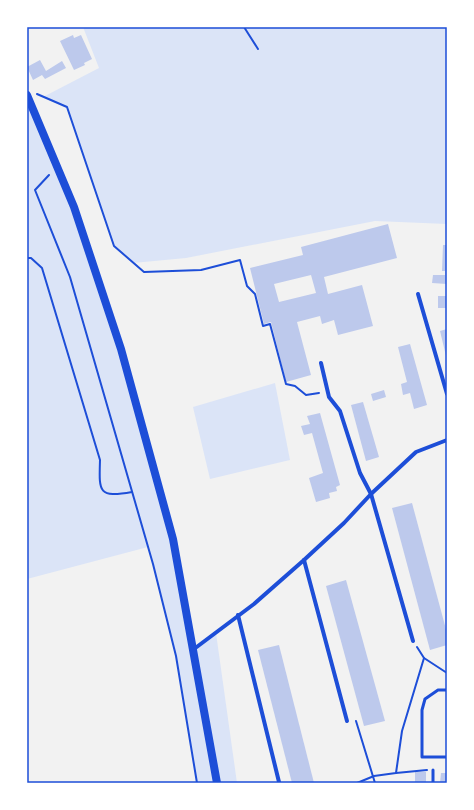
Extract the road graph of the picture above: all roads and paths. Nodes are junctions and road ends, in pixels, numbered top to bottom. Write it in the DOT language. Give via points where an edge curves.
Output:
graph roads {
  1 [pos="244,27"];
  2 [pos="258,49"];
  3 [pos="30,94"];
  4 [pos="57,165"];
  5 [pos="27,258"];
  6 [pos="418,294"];
  7 [pos="321,364"];
  8 [pos="328,392"];
  9 [pos="447,394"];
  10 [pos="447,440"];
  11 [pos="132,492"];
  12 [pos="371,494"];
  13 [pos="304,560"];
  14 [pos="238,615"];
  15 [pos="414,641"];
  16 [pos="194,649"];
  17 [pos="424,658"];
  18 [pos="447,673"];
  19 [pos="447,690"];
  20 [pos="346,719"];
  21 [pos="447,757"];
  22 [pos="433,770"];
  23 [pos="396,773"];
  24 [pos="374,776"];
  25 [pos="279,782"];
  26 [pos="197,783"];
  27 [pos="218,783"];
  28 [pos="357,783"];
  29 [pos="375,783"];
  30 [pos="433,783"];
  1 -- 2 [label="path"];
  3 -- 4 [label="main road"];
  3 -- 8 [label="path" via="67,108 114,246 144,272 201,270 240,260 247,286 255,294 263,326 270,324 286,384 295,386 306,395"];
  4 -- 11 [label="path" via="35,190 70,277"];
  4 -- 16 [label="main road" via="122,349 173,539"];
  5 -- 11 [label="path" via="31,258 42,268 100,460 99,483 106,494 111,496"];
  6 -- 9 [label="street"];
  7 -- 8 [label="street"];
  8 -- 12 [label="street" via="340,411 360,473"];
  10 -- 12 [label="street" via="416,452"];
  11 -- 26 [label="path" via="176,656"];
  12 -- 13 [label="street"];
  12 -- 15 [label="street"];
  13 -- 14 [label="street"];
  13 -- 20 [label="street"];
  14 -- 16 [label="street"];
  14 -- 25 [label="street"];
  15 -- 17 [label="path"];
  16 -- 27 [label="main road"];
  17 -- 18 [label="path"];
  17 -- 23 [label="path" via="402,731"];
  19 -- 21 [label="lane" via="438,690 425,699 422,710 422,757"];
  20 -- 24 [label="path" via="355,718"];
  22 -- 23 [label="path"];
  22 -- 30 [label="lane"];
  23 -- 24 [label="path"];
  24 -- 28 [label="path"];
  24 -- 29 [label="path"];
}
